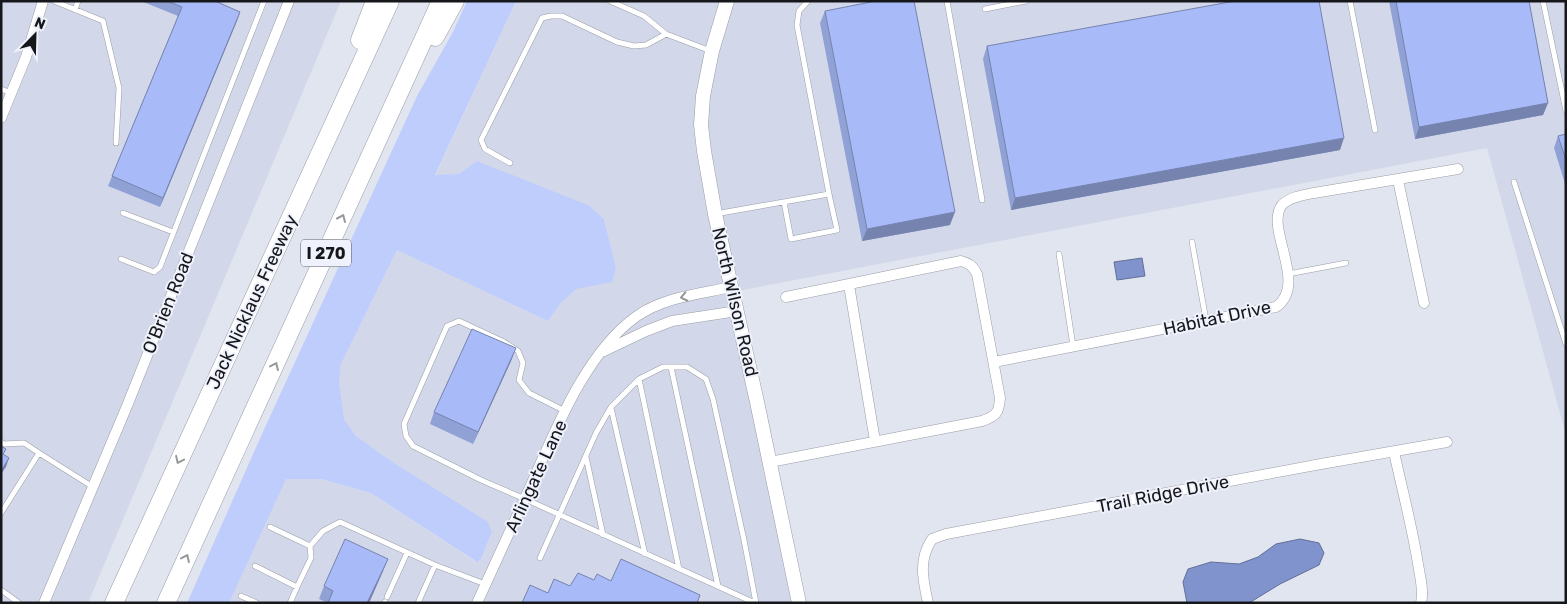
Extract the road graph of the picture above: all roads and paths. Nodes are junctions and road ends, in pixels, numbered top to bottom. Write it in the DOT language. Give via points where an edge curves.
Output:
graph roads {
  1 [pos="43,1"];
  2 [pos="54,1"];
  3 [pos="78,1"];
  4 [pos="264,1"];
  5 [pos="289,1"];
  6 [pos="375,1"];
  7 [pos="390,1"];
  8 [pos="441,1"];
  9 [pos="456,1"];
  10 [pos="610,1"];
  11 [pos="727,1"];
  12 [pos="808,1"];
  13 [pos="947,1"];
  14 [pos="1026,1"];
  15 [pos="1350,1"];
  16 [pos="1543,1"];
  17 [pos="985,9"];
  18 [pos="75,10"];
  19 [pos="666,34"];
  20 [pos="712,51"];
  21 [pos="1,89"];
  22 [pos="11,93"];
  23 [pos="397,96"];
  24 [pos="1566,111"];
  25 [pos="1,118"];
  26 [pos="1375,130"];
  27 [pos="116,143"];
  28 [pos="510,163"];
  29 [pos="1458,170"];
  30 [pos="1398,180"];
  31 [pos="1514,182"];
  32 [pos="829,194"];
  33 [pos="982,200"];
  34 [pos="784,202"];
  35 [pos="296,206"];
  36 [pos="123,214"];
  37 [pos="715,214"];
  38 [pos="173,232"];
  39 [pos="1192,242"];
  40 [pos="1059,254"];
  41 [pos="121,258"];
  42 [pos="1346,263"];
  43 [pos="1288,274"];
  44 [pos="849,284"];
  45 [pos="731,287"];
  46 [pos="786,297"];
  47 [pos="1424,303"];
  48 [pos="737,311"];
  49 [pos="1206,321"];
  50 [pos="1566,344"];
  51 [pos="1073,347"];
  52 [pos="601,353"];
  53 [pos="994,362"];
  54 [pos="671,367"];
  55 [pos="639,379"];
  56 [pos="611,407"];
  57 [pos="566,411"];
  58 [pos="875,441"];
  59 [pos="1,442"];
  60 [pos="1447,442"];
  61 [pos="1394,452"];
  62 [pos="39,453"];
  63 [pos="586,457"];
  64 [pos="770,462"];
  65 [pos="93,487"];
  66 [pos="525,499"];
  67 [pos="1,513"];
  68 [pos="559,515"];
  69 [pos="270,527"];
  70 [pos="603,535"];
  71 [pos="310,546"];
  72 [pos="407,553"];
  73 [pos="644,554"];
  74 [pos="540,558"];
  75 [pos="435,565"];
  76 [pos="255,566"];
  77 [pos="678,569"];
  78 [pos="485,584"];
  79 [pos="298,586"];
  80 [pos="718,586"];
  81 [pos="1,590"];
  82 [pos="241,596"];
  83 [pos="385,600"];
  84 [pos="752,602"];
  85 [pos="797,602"];
  86 [pos="19,603"];
  87 [pos="44,603"];
  88 [pos="114,603"];
  89 [pos="166,603"];
  90 [pos="257,603"];
  91 [pos="290,603"];
  92 [pos="418,603"];
  93 [pos="477,603"];
  94 [pos="928,603"];
  95 [pos="1421,603"];
  1 -- 22 [label="street"];
  2 -- 18 [label="lane"];
  3 -- 18 [label="lane"];
  4 -- 38 [label="lane"];
  5 -- 65 [label="street, O'Brien Road"];
  6 -- 35 [label="highway"];
  7 -- 35 [label="highway, Jack Nicklaus Freeway / I 270"];
  8 -- 23 [label="highway, I 270"];
  9 -- 23 [label="highway"];
  10 -- 19 [label="lane" via="644,16"];
  11 -- 20 [label="main road, North Wilson Road"];
  12 -- 32 [label="lane" via="799,11 797,25"];
  13 -- 33 [label="lane"];
  14 -- 17 [label="lane"];
  15 -- 26 [label="lane"];
  16 -- 24 [label="lane"];
  18 -- 27 [label="lane" via="103,22 119,88"];
  19 -- 20 [label="lane"];
  19 -- 28 [label="lane" via="646,45 634,46 562,16 542,18 482,140 485,149"];
  20 -- 37 [label="main road, North Wilson Road" via="701,125"];
  21 -- 22 [label="lane"];
  22 -- 25 [label="street"];
  89 -- 23 [label="highway, I 270, one-way"];
  29 -- 30 [label="street, Habitat Drive"];
  30 -- 43 [label="street, Habitat Drive" via="1299,196 1282,205 1278,220"];
  30 -- 47 [label="street"];
  31 -- 50 [label="lane"];
  32 -- 34 [label="lane"];
  32 -- 34 [label="lane" via="837,230 791,239"];
  34 -- 37 [label="lane"];
  35 -- 88 [label="highway, Jack Nicklaus Freeway / I 270, one-way"];
  36 -- 38 [label="lane"];
  37 -- 45 [label="main road, North Wilson Road"];
  38 -- 41 [label="lane" via="160,267 154,272"];
  39 -- 49 [label="lane"];
  40 -- 51 [label="lane"];
  42 -- 43 [label="lane"];
  43 -- 49 [label="street, Habitat Drive" via="1287,293 1276,307"];
  44 -- 46 [label="street"];
  44 -- 53 [label="street" via="961,261 968,263 977,274"];
  44 -- 58 [label="street"];
  45 -- 48 [label="main road, North Wilson Road"];
  45 -- 52 [label="street, Arlingate Lane, one-way" via="665,302 638,316 618,332"];
  48 -- 52 [label="street, Arlingate Lane" via="672,321"];
  48 -- 64 [label="main road, North Wilson Road"];
  49 -- 51 [label="street, Habitat Drive"];
  51 -- 53 [label="street, Habitat Drive"];
  52 -- 57 [label="street, Arlingate Lane" via="590,365"];
  53 -- 58 [label="street" via="1000,398 999,409 992,418"];
  54 -- 55 [label="lane" via="663,367"];
  54 -- 80 [label="lane"];
  54 -- 84 [label="lane" via="687,367 706,379 713,399 742,530"];
  55 -- 56 [label="lane"];
  55 -- 77 [label="lane"];
  56 -- 63 [label="lane"];
  56 -- 73 [label="lane"];
  57 -- 66 [label="street, Arlingate Lane"];
  57 -- 66 [label="lane" via="529,393 519,380 523,363 518,351 458,321 447,326 404,424 406,436 413,446"];
  58 -- 64 [label="street"];
  59 -- 62 [label="lane" via="24,443"];
  60 -- 61 [label="street, Trail Ridge Drive"];
  61 -- 94 [label="street, Trail Ridge Drive" via="946,534 932,539 925,550 922,568"];
  61 -- 95 [label="street" via="1415,548"];
  62 -- 65 [label="lane"];
  62 -- 67 [label="lane"];
  63 -- 68 [label="lane"];
  63 -- 70 [label="lane"];
  64 -- 85 [label="main road, North Wilson Road"];
  65 -- 87 [label="street, O'Brien Road"];
  66 -- 68 [label="lane"];
  66 -- 78 [label="street, Arlingate Lane"];
  68 -- 70 [label="lane"];
  68 -- 74 [label="lane"];
  69 -- 71 [label="lane"];
  70 -- 73 [label="lane"];
  71 -- 72 [label="lane" via="323,531 340,522"];
  71 -- 79 [label="lane" via="311,558"];
  72 -- 75 [label="lane"];
  72 -- 83 [label="lane"];
  73 -- 77 [label="lane"];
  75 -- 78 [label="lane"];
  75 -- 92 [label="lane"];
  76 -- 79 [label="lane"];
  77 -- 80 [label="lane"];
  78 -- 93 [label="street, Arlingate Lane"];
  79 -- 91 [label="lane"];
  80 -- 84 [label="lane"];
  81 -- 86 [label="lane"];
  82 -- 90 [label="lane"];
}
